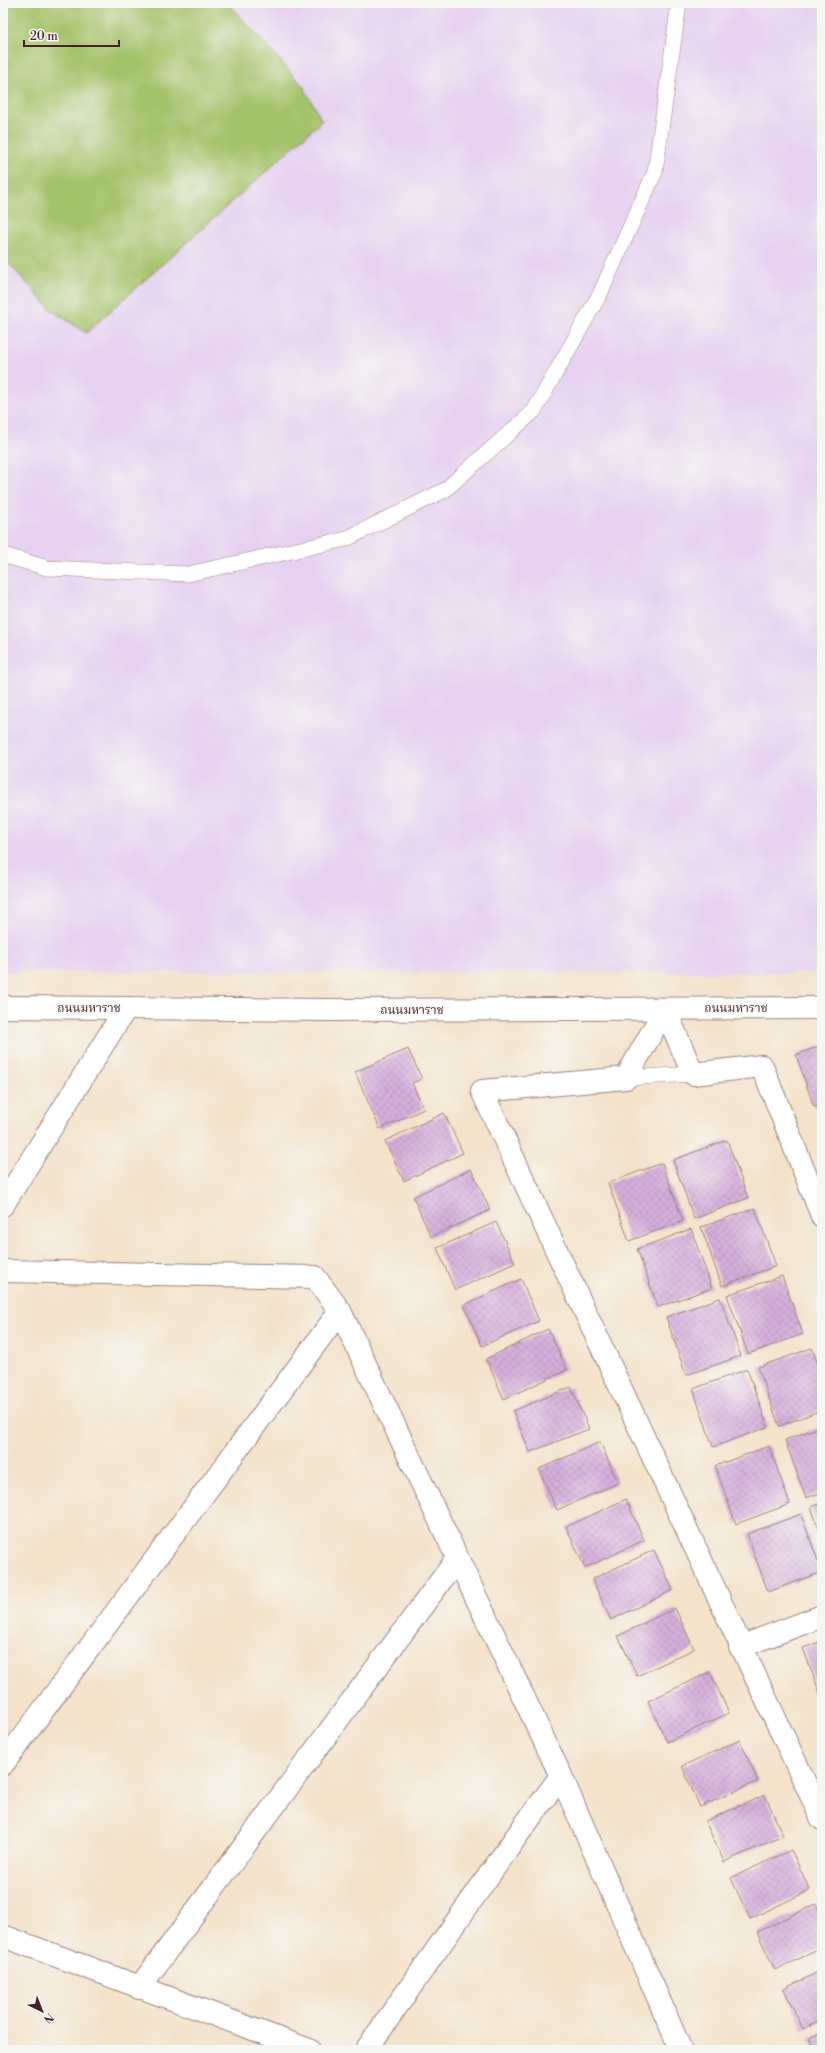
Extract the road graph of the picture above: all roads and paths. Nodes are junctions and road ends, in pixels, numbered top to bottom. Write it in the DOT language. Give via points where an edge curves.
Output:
graph roads {
  1 [pos="679,3"];
  2 [pos="3,555"];
  3 [pos="3,1007"];
  4 [pos="126,1008"];
  5 [pos="665,1008"];
  6 [pos="822,1008"];
  7 [pos="693,1074"];
  8 [pos="626,1078"];
  9 [pos="3,1205"];
  10 [pos="822,1216"];
  11 [pos="3,1271"];
  12 [pos="340,1311"];
  13 [pos="457,1559"];
  14 [pos="822,1616"];
  15 [pos="740,1647"];
  16 [pos="3,1764"];
  17 [pos="561,1776"];
  18 [pos="822,1819"];
  19 [pos="3,1936"];
  20 [pos="139,1988"];
  21 [pos="309,2050"];
  22 [pos="366,2050"];
  23 [pos="681,2050"];
  1 -- 2 [label="lane" via="655,172 600,294 534,411 445,490 346,539 188,574 46,568"];
  3 -- 4 [label="street, ถนนมหาราช"];
  4 -- 5 [label="street, ถนนมหาราช"];
  4 -- 9 [label="street"];
  5 -- 6 [label="street, ถนนมหาราช"];
  5 -- 7 [label="street"];
  5 -- 8 [label="street"];
  7 -- 8 [label="lane"];
  7 -- 10 [label="street" via="762,1066"];
  8 -- 15 [label="street" via="482,1091"];
  11 -- 12 [label="street" via="315,1277"];
  12 -- 13 [label="street"];
  12 -- 16 [label="street"];
  13 -- 17 [label="street"];
  13 -- 20 [label="street"];
  14 -- 15 [label="street"];
  15 -- 18 [label="street"];
  17 -- 22 [label="street"];
  17 -- 23 [label="street"];
  19 -- 20 [label="street"];
  20 -- 21 [label="street"];
}
